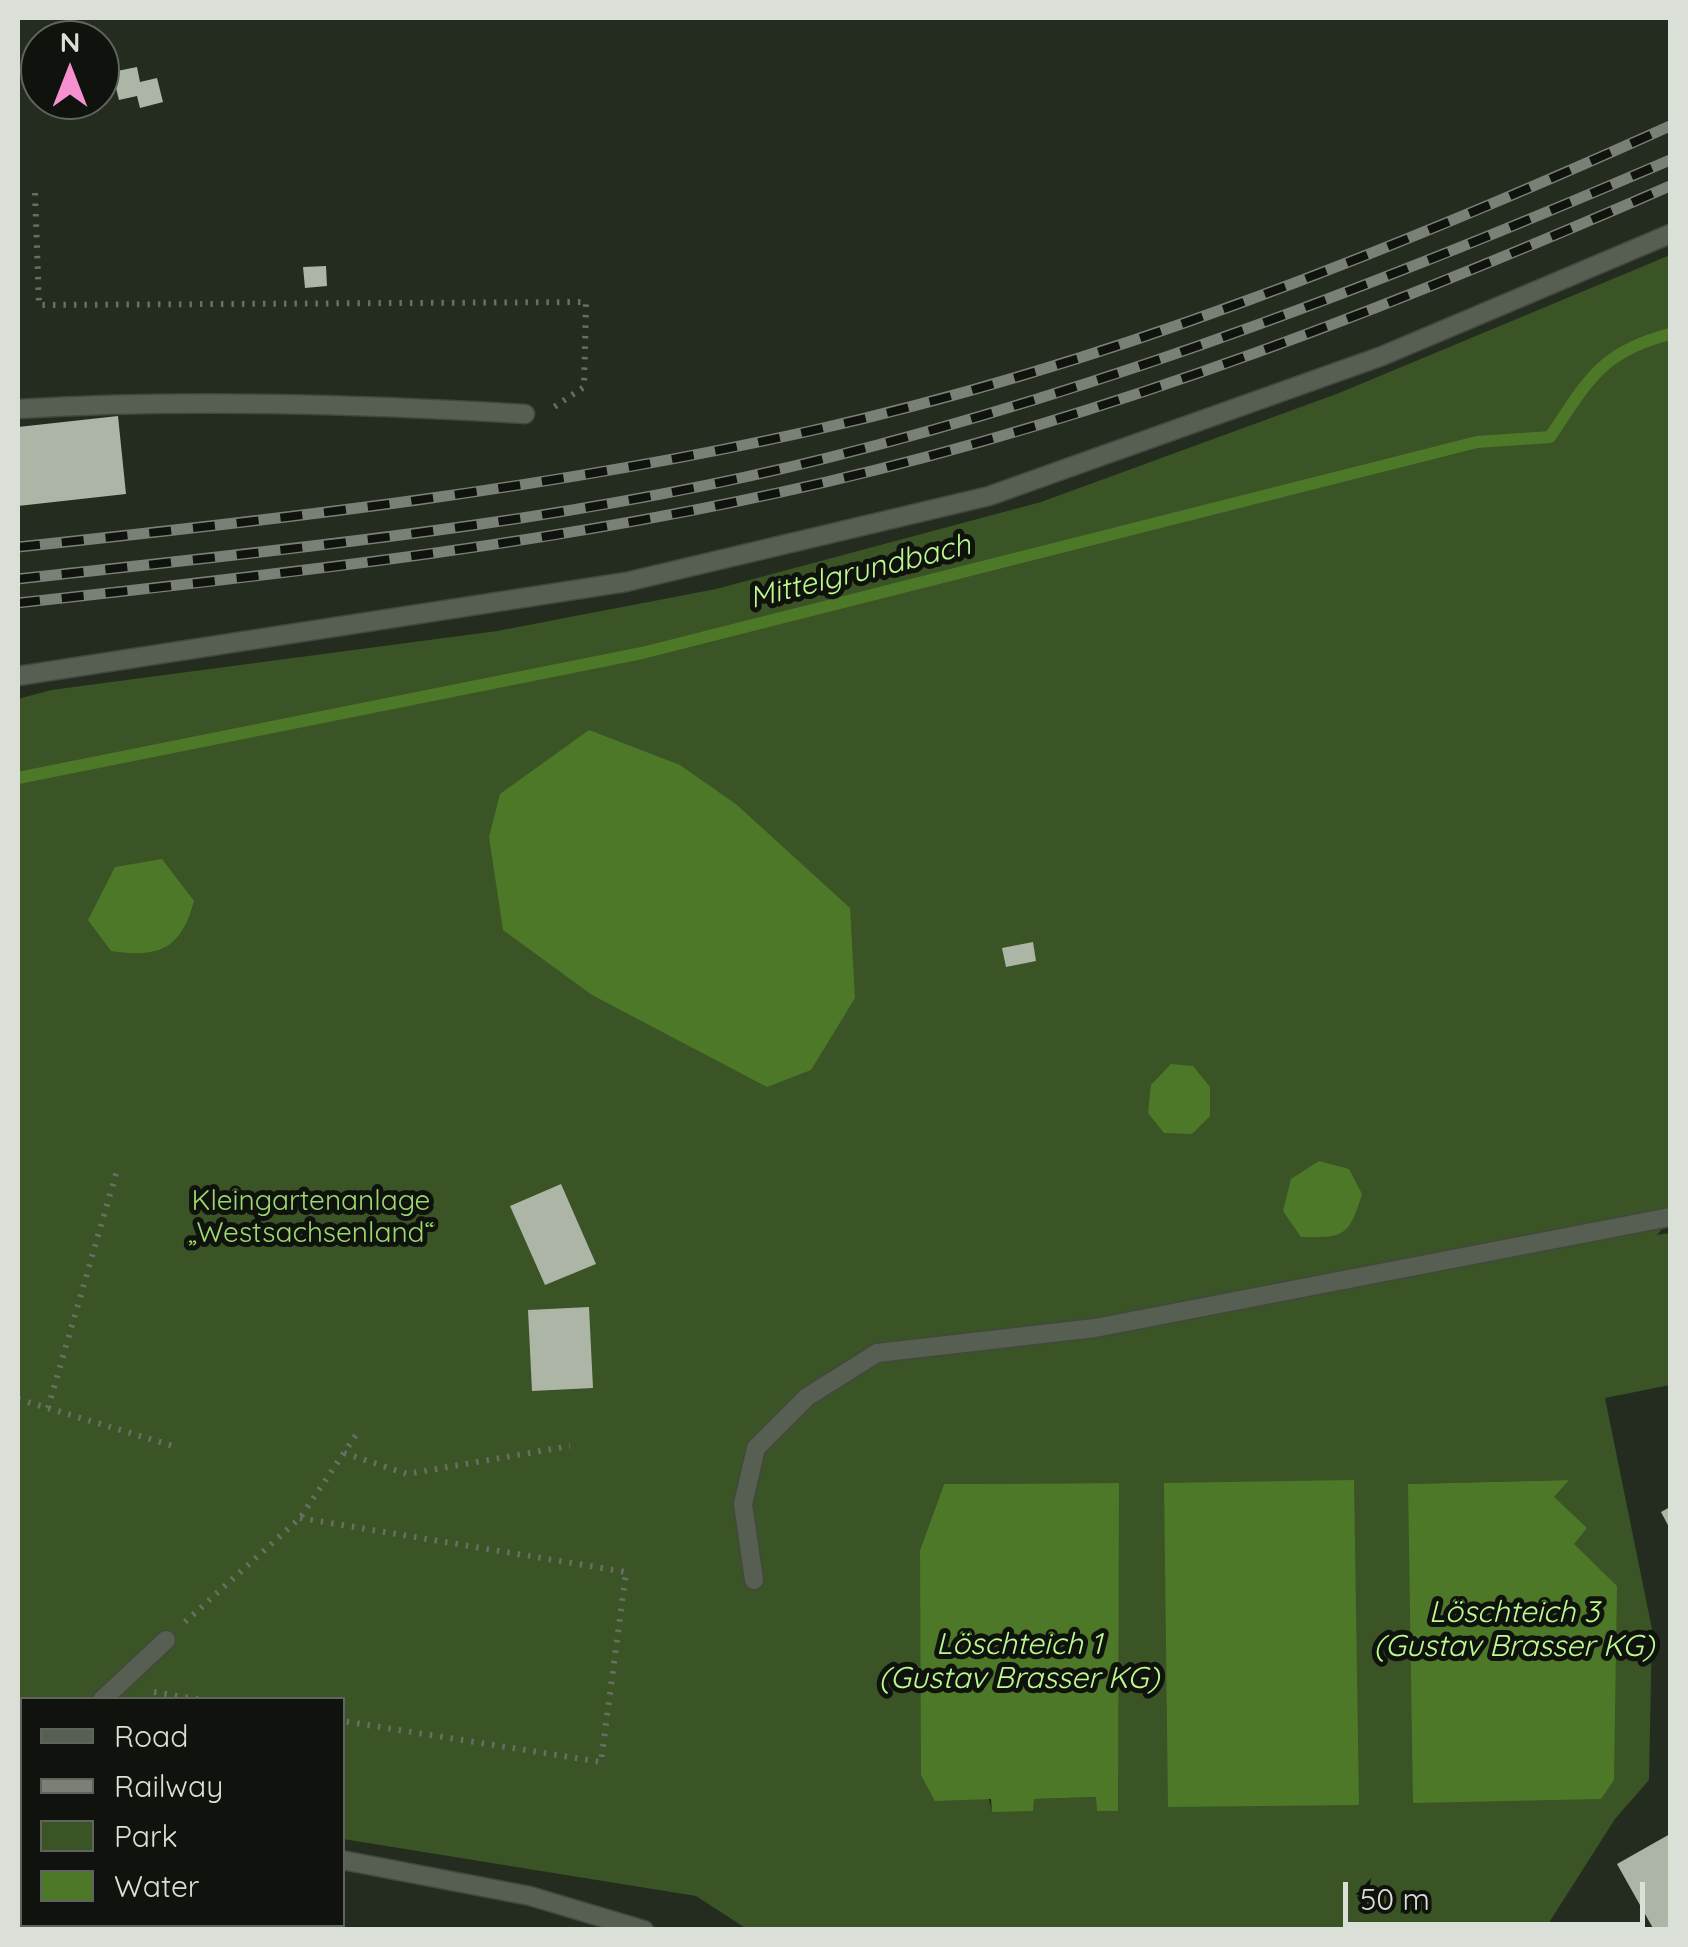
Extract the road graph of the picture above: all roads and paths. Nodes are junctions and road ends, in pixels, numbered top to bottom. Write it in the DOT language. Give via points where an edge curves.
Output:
graph roads {
  1 [pos="35,194"];
  2 [pos="1670,234"];
  3 [pos="18,409"];
  4 [pos="525,414"];
  5 [pos="18,676"];
  6 [pos="118,1168"];
  7 [pos="1670,1217"];
  8 [pos="18,1398"];
  9 [pos="48,1408"];
  10 [pos="358,1432"];
  11 [pos="173,1446"];
  12 [pos="570,1446"];
  13 [pos="344,1453"];
  14 [pos="300,1518"];
  15 [pos="754,1580"];
  16 [pos="166,1640"];
  17 [pos="120,1683"];
  18 [pos="105,1697"];
  19 [pos="188,1697"];
  20 [pos="345,1721"];
  21 [pos="345,1861"];
  22 [pos="644,1930"];
  1 -- 4 [label="path" via="38,304 586,302 584,387 556,408"];
  2 -- 5 [label="lane" via="1382,356 989,496 626,582"];
  3 -- 4 [label="lane" via="355,404"];
  6 -- 9 [label="path"];
  7 -- 15 [label="lane" via="1096,1328 877,1353 807,1397 756,1448 742,1504"];
  8 -- 9 [label="path"];
  9 -- 11 [label="path"];
  10 -- 13 [label="path"];
  12 -- 13 [label="path" via="407,1474"];
  13 -- 14 [label="path"];
  14 -- 16 [label="path"];
  14 -- 20 [label="path" via="626,1572 601,1762"];
  16 -- 17 [label="lane"];
  17 -- 18 [label="lane"];
  17 -- 19 [label="path"];
  21 -- 22 [label="lane" via="530,1896"];
}
